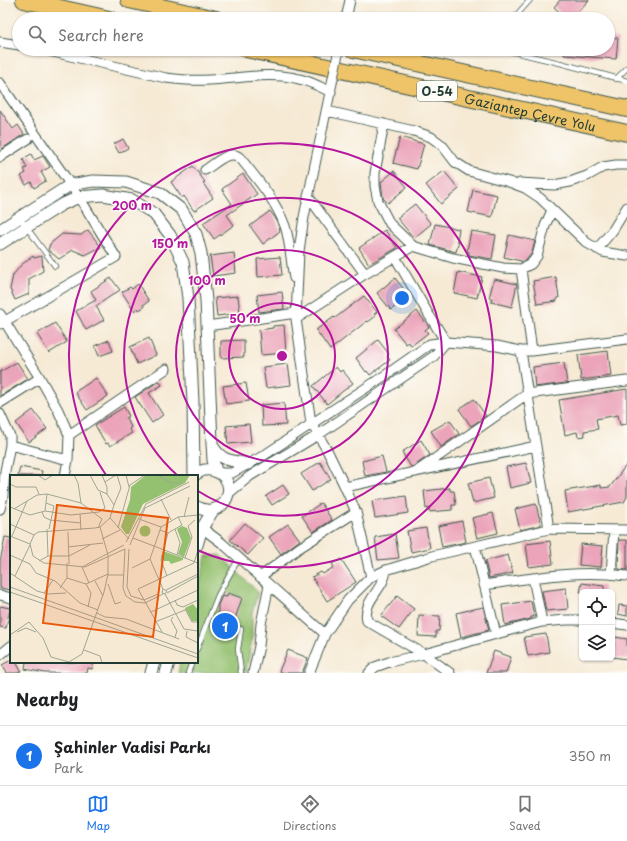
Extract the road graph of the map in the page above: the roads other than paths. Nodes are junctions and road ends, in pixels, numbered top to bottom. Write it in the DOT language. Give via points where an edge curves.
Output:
graph roads {
  1 [pos="24,0"];
  2 [pos="130,0"];
  3 [pos="350,0"];
  4 [pos="530,0"];
  5 [pos="78,12"];
  6 [pos="184,12"];
  7 [pos="347,12"];
  8 [pos="519,12"];
  9 [pos="0,42"];
  10 [pos="12,44"];
  11 [pos="70,56"];
  12 [pos="278,56"];
  13 [pos="338,56"];
  14 [pos="385,56"];
  15 [pos="530,56"];
  16 [pos="627,68"];
  17 [pos="616,79"];
  18 [pos="627,81"];
  19 [pos="0,83"];
  20 [pos="331,87"];
  21 [pos="627,109"];
  22 [pos="327,111"];
  23 [pos="384,124"];
  24 [pos="627,133"];
  25 [pos="28,139"];
  26 [pos="0,157"];
  27 [pos="627,165"];
  28 [pos="205,170"];
  29 [pos="509,182"];
  30 [pos="70,185"];
  31 [pos="308,196"];
  32 [pos="79,197"];
  33 [pos="627,207"];
  34 [pos="552,210"];
  35 [pos="19,217"];
  36 [pos="27,227"];
  37 [pos="0,230"];
  38 [pos="0,244"];
  39 [pos="413,246"];
  40 [pos="597,249"];
  41 [pos="396,256"];
  42 [pos="627,256"];
  43 [pos="55,266"];
  44 [pos="521,269"];
  45 [pos="365,274"];
  46 [pos="297,292"];
  47 [pos="296,316"];
  48 [pos="1,320"];
  49 [pos="207,326"];
  50 [pos="627,339"];
  51 [pos="446,342"];
  52 [pos="520,351"];
  53 [pos="532,351"];
  54 [pos="166,369"];
  55 [pos="40,378"];
  56 [pos="627,381"];
  57 [pos="527,394"];
  58 [pos="0,403"];
  59 [pos="0,414"];
  60 [pos="310,423"];
  61 [pos="69,435"];
  62 [pos="318,435"];
  63 [pos="10,444"];
  64 [pos="212,444"];
  65 [pos="536,446"];
  66 [pos="68,460"];
  67 [pos="248,464"];
  68 [pos="218,472"];
  69 [pos="416,472"];
  70 [pos="65,475"];
  71 [pos="194,475"];
  72 [pos="196,475"];
  73 [pos="346,487"];
  74 [pos="229,493"];
  75 [pos="5,496"];
  76 [pos="198,507"];
  77 [pos="0,509"];
  78 [pos="214,509"];
  79 [pos="356,512"];
  80 [pos="202,528"];
  81 [pos="549,529"];
  82 [pos="614,530"];
  83 [pos="627,530"];
  84 [pos="198,542"];
  85 [pos="475,546"];
  86 [pos="239,558"];
  87 [pos="386,570"];
  88 [pos="611,574"];
  89 [pos="627,576"];
  90 [pos="260,577"];
  91 [pos="371,577"];
  92 [pos="533,578"];
  93 [pos="269,585"];
  94 [pos="484,585"];
  95 [pos="0,595"];
  96 [pos="10,598"];
  97 [pos="579,620"];
  98 [pos="542,622"];
  99 [pos="615,623"];
  100 [pos="627,625"];
  101 [pos="240,629"];
  102 [pos="325,634"];
  103 [pos="496,634"];
  104 [pos="198,646"];
  105 [pos="10,647"];
  106 [pos="424,654"];
  107 [pos="0,655"];
  108 [pos="154,663"];
  109 [pos="169,663"];
  110 [pos="192,663"];
  111 [pos="151,673"];
  112 [pos="166,673"];
  113 [pos="188,673"];
  114 [pos="241,673"];
  115 [pos="253,673"];
  116 [pos="309,673"];
  117 [pos="369,673"];
  118 [pos="450,673"];
  1 -- 5 [label="highway"];
  2 -- 6 [label="highway"];
  3 -- 7 [label="street"];
  4 -- 8 [label="lane"];
  9 -- 10 [label="street"];
  11 -- 20 [label="street" via="166,78 208,80 285,76"];
  12 -- 24 [label="highway, Gaziantep Çevre Yolu / O-54"];
  13 -- 20 [label="street, bridge"];
  14 -- 21 [label="highway, Gaziantep Çevre Yolu / O-54"];
  15 -- 17 [label="lane"];
  16 -- 17 [label="lane"];
  17 -- 18 [label="lane"];
  19 -- 30 [label="street"];
  20 -- 22 [label="street"];
  22 -- 23 [label="street"];
  22 -- 31 [label="street"];
  23 -- 29 [label="street" via="431,137 442,145 455,162 469,171"];
  23 -- 39 [label="street" via="375,172 378,201 390,224"];
  25 -- 26 [label="street"];
  27 -- 29 [label="street" via="603,167 587,176 554,185"];
  28 -- 46 [label="street" via="233,154 238,156 260,183 285,227"];
  29 -- 34 [label="street" via="525,188"];
  30 -- 32 [label="street"];
  30 -- 35 [label="street"];
  30 -- 49 [label="street" via="93,181 126,182 160,193 182,210 196,234 202,253"];
  31 -- 45 [label="street"];
  31 -- 46 [label="street"];
  32 -- 36 [label="street" via="61,205"];
  32 -- 48 [label="street" via="116,257"];
  32 -- 71 [label="street" via="103,195 132,200 154,214 170,234 183,262 188,304"];
  33 -- 40 [label="street"];
  34 -- 40 [label="street" via="587,243"];
  34 -- 44 [label="street" via="537,256 532,264"];
  35 -- 36 [label="lane"];
  35 -- 37 [label="street"];
  36 -- 38 [label="street"];
  36 -- 43 [label="lane"];
  39 -- 41 [label="street"];
  39 -- 44 [label="street" via="453,258"];
  40 -- 42 [label="street"];
  41 -- 45 [label="street"];
  41 -- 51 [label="street"];
  44 -- 53 [label="street"];
  45 -- 47 [label="street"];
  46 -- 47 [label="street"];
  47 -- 49 [label="street"];
  47 -- 60 [label="street"];
  48 -- 55 [label="street"];
  49 -- 64 [label="street"];
  50 -- 53 [label="street"];
  51 -- 52 [label="street" via="497,346"];
  51 -- 60 [label="street" via="430,344"];
  51 -- 62 [label="street" via="434,356"];
  52 -- 53 [label="street"];
  52 -- 57 [label="street"];
  54 -- 61 [label="street"];
  55 -- 58 [label="street"];
  55 -- 61 [label="street"];
  56 -- 57 [label="street"];
  57 -- 65 [label="street"];
  57 -- 69 [label="street"];
  59 -- 63 [label="street" via="10,436"];
  60 -- 62 [label="street"];
  60 -- 67 [label="street"];
  61 -- 66 [label="street"];
  62 -- 73 [label="street"];
  62 -- 74 [label="street" via="250,476"];
  63 -- 66 [label="street"];
  63 -- 75 [label="street" via="5,471"];
  64 -- 67 [label="street" via="224,459"];
  64 -- 68 [label="street" via="213,460"];
  65 -- 69 [label="street"];
  65 -- 81 [label="street"];
  66 -- 70 [label="street"];
  67 -- 68 [label="street" via="232,473"];
  68 -- 72 [label="street" via="202,471"];
  68 -- 74 [label="street" via="228,484"];
  69 -- 73 [label="street"];
  73 -- 79 [label="street"];
  74 -- 78 [label="street" via="225,502"];
  75 -- 77 [label="street"];
  76 -- 78 [label="street"];
  78 -- 80 [label="street"];
  79 -- 90 [label="street" via="299,548"];
  79 -- 91 [label="street"];
  80 -- 84 [label="street"];
  80 -- 86 [label="street"];
  81 -- 82 [label="street"];
  81 -- 85 [label="street"];
  82 -- 83 [label="street"];
  82 -- 88 [label="street"];
  85 -- 87 [label="street"];
  85 -- 94 [label="street"];
  86 -- 90 [label="street"];
  86 -- 104 [label="lane" via="218,595"];
  87 -- 91 [label="street"];
  87 -- 106 [label="street" via="386,579 368,604 367,621"];
  88 -- 89 [label="street"];
  88 -- 92 [label="street" via="572,573"];
  90 -- 93 [label="street"];
  91 -- 102 [label="street" via="348,600"];
  92 -- 94 [label="street"];
  92 -- 98 [label="street"];
  93 -- 102 [label="street"];
  93 -- 115 [label="street"];
  94 -- 103 [label="street"];
  95 -- 96 [label="street"];
  97 -- 98 [label="street"];
  98 -- 103 [label="street"];
  99 -- 100 [label="street"];
  101 -- 114 [label="lane" via="238,649"];
  102 -- 116 [label="street"];
  103 -- 106 [label="street"];
  105 -- 107 [label="street"];
  106 -- 117 [label="street" via="389,662 375,667"];
  106 -- 118 [label="street"];
  108 -- 111 [label="street"];
  109 -- 112 [label="street"];
  110 -- 113 [label="lane"];
}
